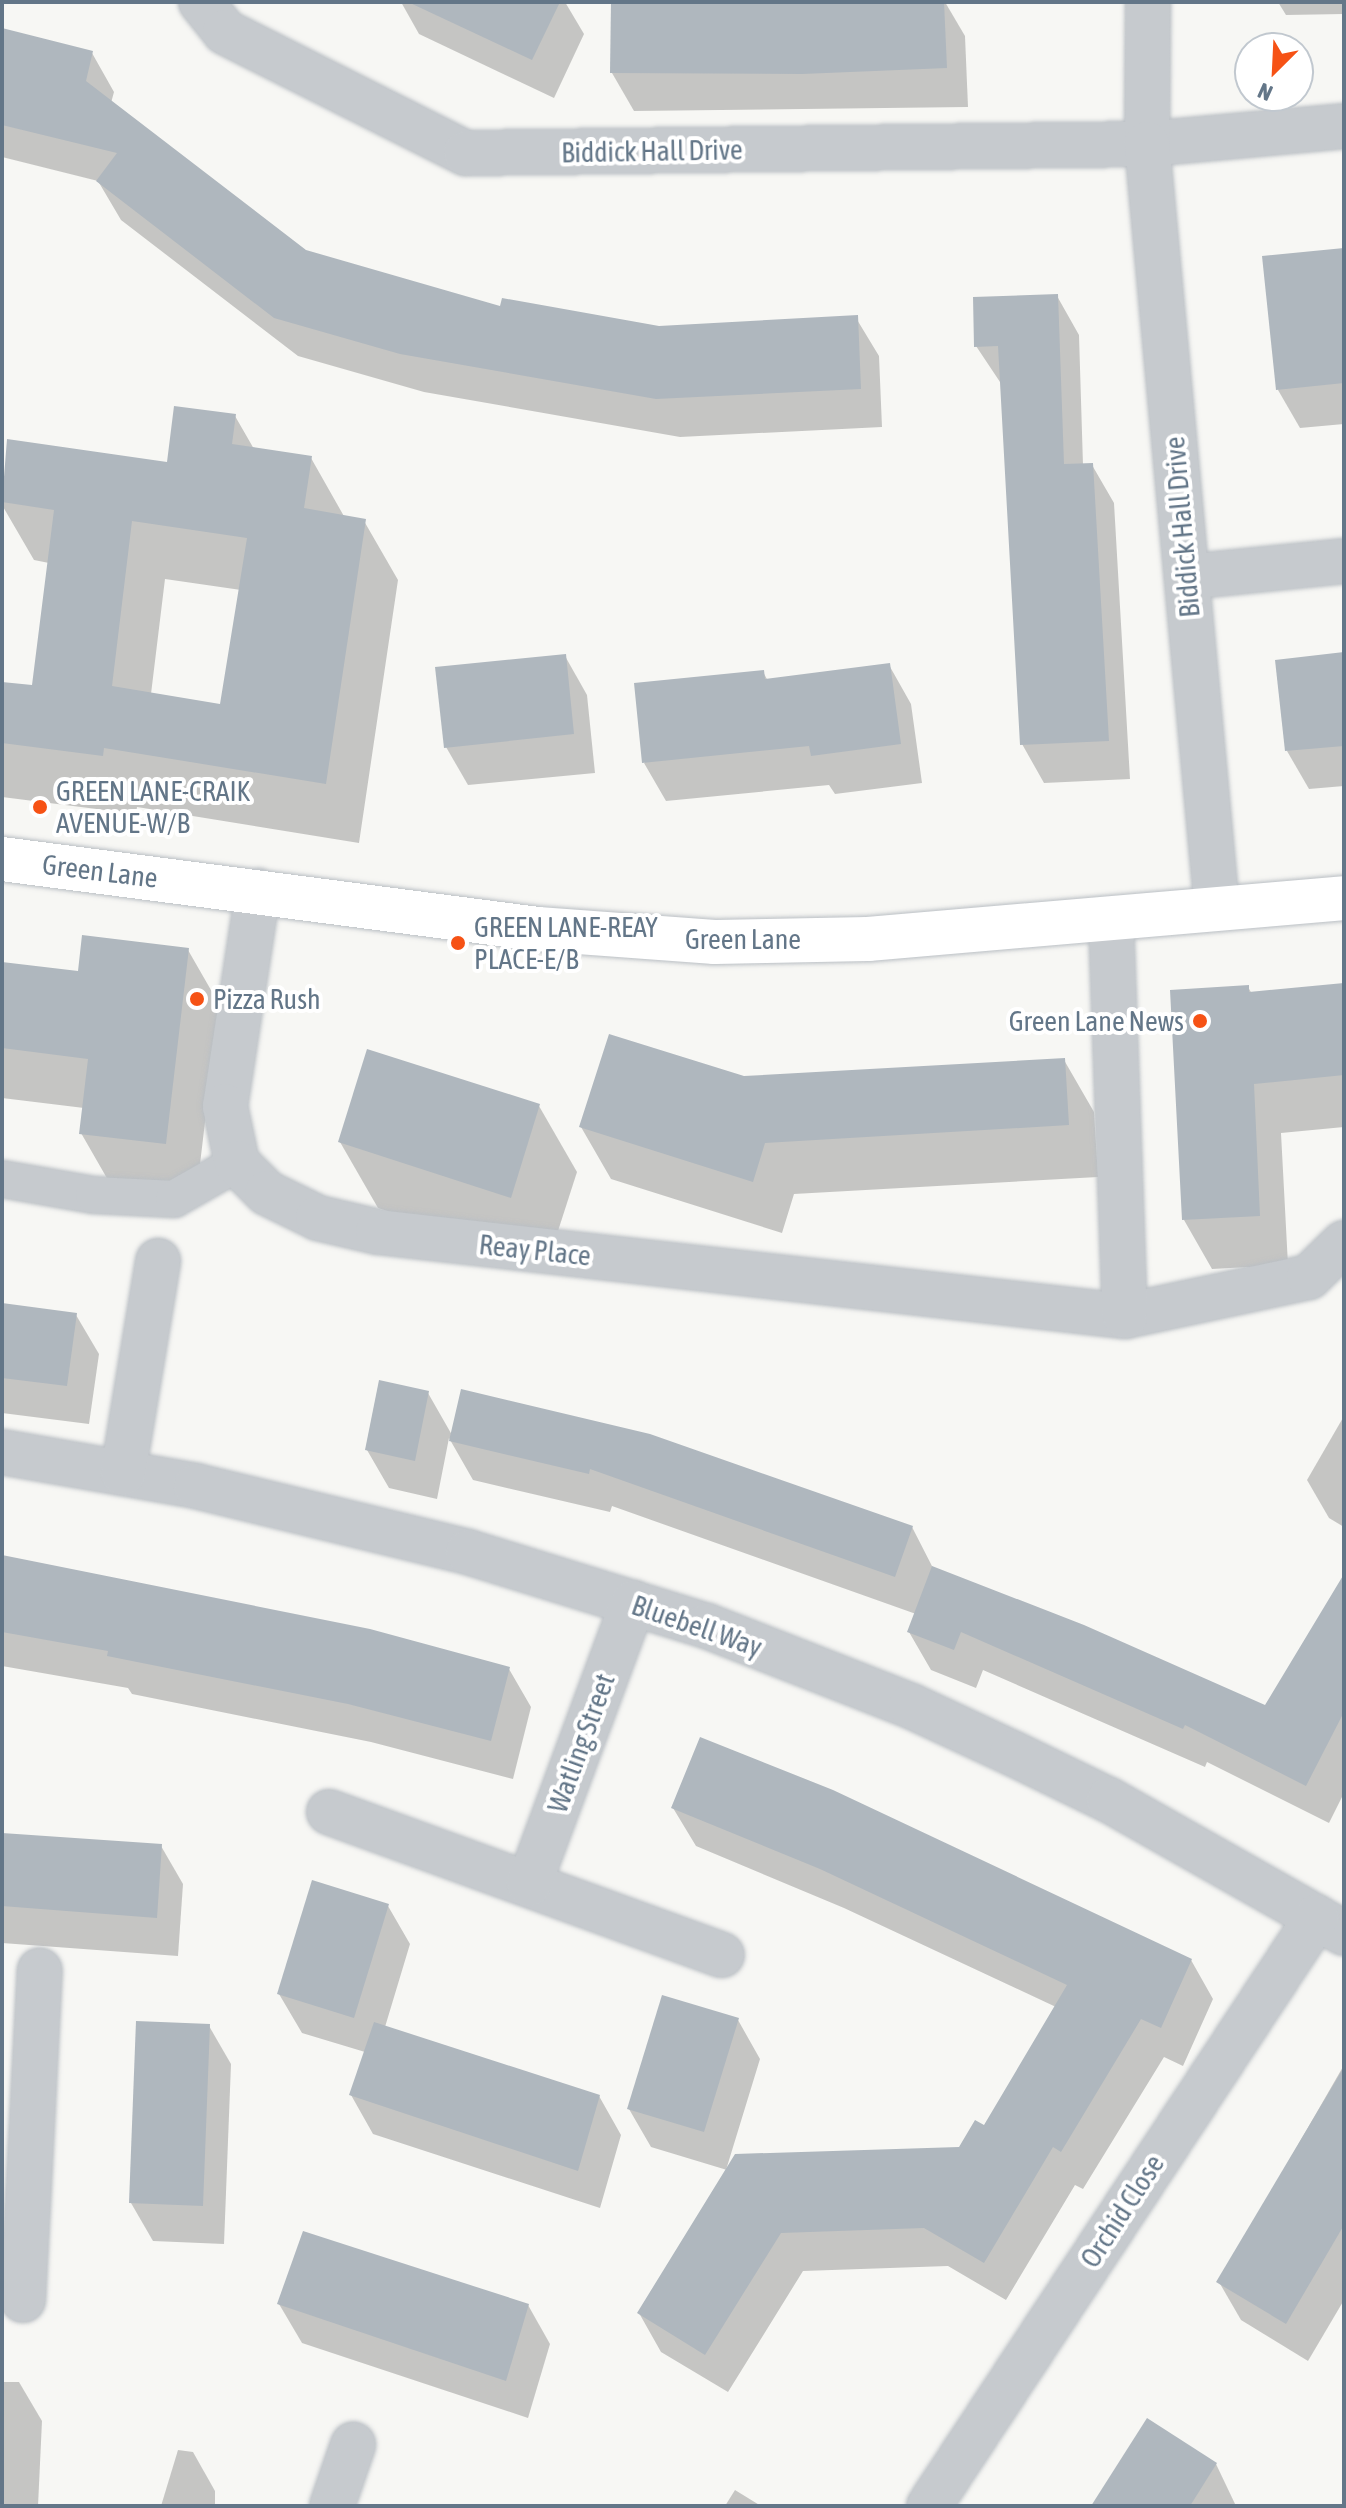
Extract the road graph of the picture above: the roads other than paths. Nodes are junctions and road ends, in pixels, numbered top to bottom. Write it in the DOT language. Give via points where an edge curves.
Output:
graph roads {
  1 [pos="201,2"];
  2 [pos="1148,2"];
  3 [pos="1344,126"];
  4 [pos="1147,144"];
  5 [pos="1344,561"];
  6 [pos="1187,577"];
  7 [pos="2,859"];
  8 [pos="258,891"];
  9 [pos="1344,898"];
  10 [pos="1217,909"];
  11 [pos="1111,919"];
  12 [pos="237,1163"];
  13 [pos="2,1179"];
  14 [pos="1344,1243"];
  15 [pos="158,1261"];
  16 [pos="1125,1316"];
  17 [pos="2,1452"];
  18 [pos="123,1473"];
  19 [pos="633,1603"];
  20 [pos="329,1812"];
  21 [pos="529,1884"];
  22 [pos="1331,1925"];
  23 [pos="722,1955"];
  24 [pos="40,1970"];
  25 [pos="16,2151"];
  26 [pos="23,2300"];
  27 [pos="353,2445"];
  28 [pos="332,2506"];
  29 [pos="929,2506"];
  1 -- 4 [label="street, Biddick Hall Drive" via="225,32 466,153"];
  2 -- 4 [label="street, Biddick Hall Drive"];
  3 -- 4 [label="street"];
  4 -- 6 [label="street, Biddick Hall Drive"];
  5 -- 6 [label="street"];
  6 -- 10 [label="street, Biddick Hall Drive"];
  7 -- 8 [label="street, Green Lane"];
  8 -- 11 [label="street, Green Lane" via="538,929 715,942 868,939"];
  8 -- 12 [label="street" via="225,1106"];
  9 -- 10 [label="street, Green Lane"];
  10 -- 11 [label="street, Green Lane"];
  11 -- 16 [label="street"];
  12 -- 13 [label="lane" via="174,1199 94,1195"];
  12 -- 16 [label="street, Reay Place" via="267,1193 318,1218 378,1232"];
  14 -- 16 [label="street, Reay Place" via="1309,1277"];
  15 -- 18 [label="street"];
  17 -- 18 [label="street, Bluebell Way"];
  18 -- 19 [label="street, Bluebell Way" via="468,1552"];
  19 -- 21 [label="street, Watling Street"];
  19 -- 22 [label="street, Bluebell Way" via="897,1701 1012,1753"];
  20 -- 21 [label="street"];
  21 -- 23 [label="street"];
  22 -- 29 [label="street, Orchid Close"];
  24 -- 25 [label="street"];
  25 -- 26 [label="street"];
  27 -- 28 [label="street"];
}
